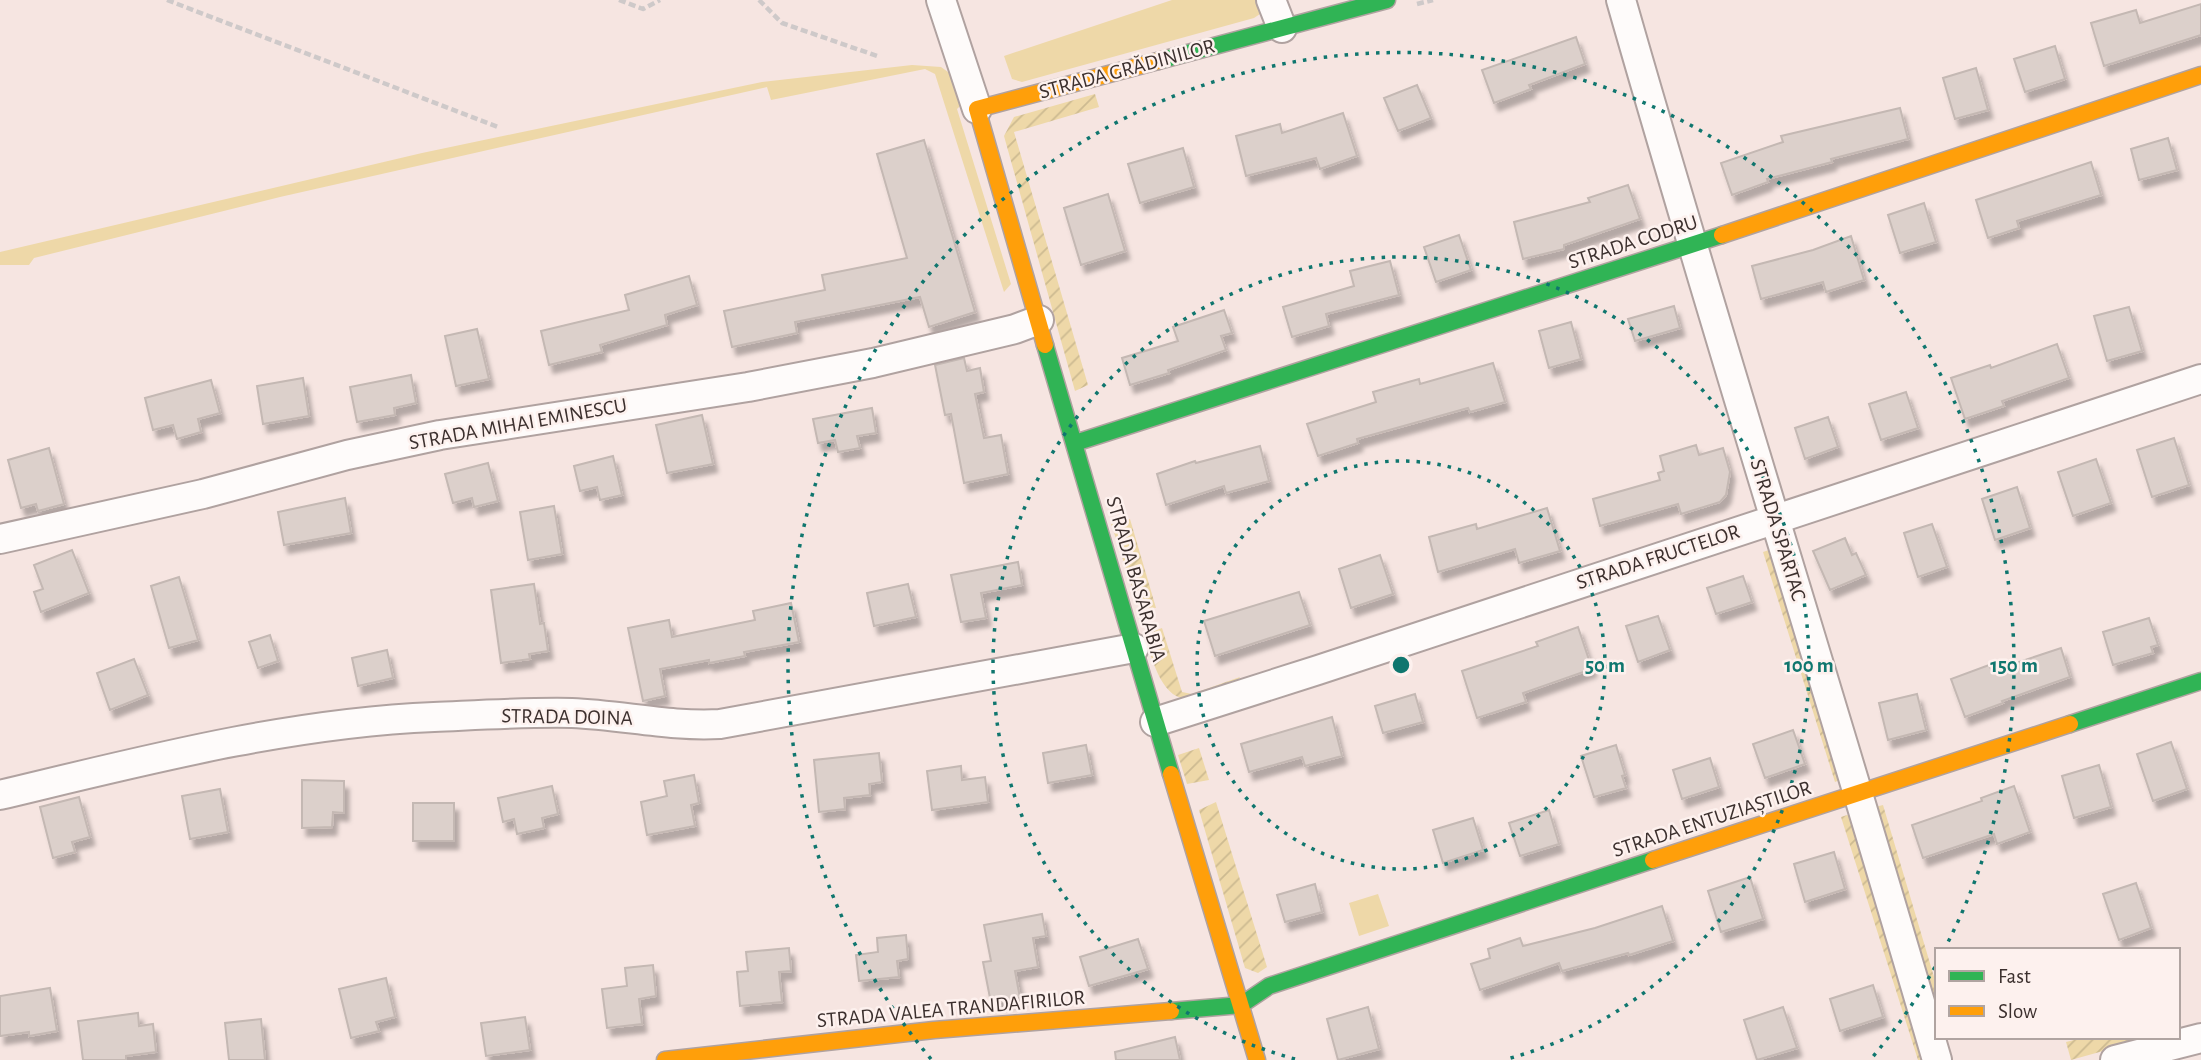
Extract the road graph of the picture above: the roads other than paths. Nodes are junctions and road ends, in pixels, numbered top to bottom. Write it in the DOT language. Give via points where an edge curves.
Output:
graph roads {
  1 [pos="941,0"];
  2 [pos="1271,0"];
  3 [pos="1387,0"];
  4 [pos="1620,0"];
  5 [pos="1282,29"];
  6 [pos="2201,75"];
  7 [pos="977,109"];
  8 [pos="1691,245"];
  9 [pos="1038,320"];
  10 [pos="2201,379"];
  11 [pos="1075,443"];
  12 [pos="1775,519"];
  13 [pos="0,539"];
  14 [pos="1134,648"];
  15 [pos="2201,681"];
  16 [pos="1155,722"];
  17 [pos="1859,793"];
  18 [pos="0,795"];
  19 [pos="1241,1005"];
  20 [pos="2201,1038"];
  21 [pos="665,1060"];
  22 [pos="1257,1060"];
  23 [pos="1937,1060"];
  24 [pos="2115,1060"];
  1 -- 7 [label="street"];
  2 -- 5 [label="street"];
  3 -- 5 [label="street, STRADA GRĂDINILOR"];
  4 -- 8 [label="street, STRADA SPARTAC"];
  5 -- 7 [label="street, STRADA GRĂDINILOR"];
  6 -- 8 [label="street, STRADA CODRU"];
  7 -- 9 [label="street, STRADA BASARABIA"];
  8 -- 11 [label="street, STRADA CODRU"];
  8 -- 12 [label="street, STRADA SPARTAC"];
  9 -- 11 [label="street, STRADA BASARABIA"];
  9 -- 13 [label="street, STRADA MIHAI EMINESCU" via="873,363 785,380 440,435"];
  10 -- 12 [label="street, STRADA FRUCTELOR"];
  11 -- 14 [label="street, STRADA BASARABIA"];
  12 -- 16 [label="street, STRADA FRUCTELOR"];
  12 -- 17 [label="street, STRADA SPARTAC"];
  14 -- 16 [label="street, STRADA BASARABIA"];
  14 -- 18 [label="street, STRADA DOINA" via="720,724 689,726 572,713 430,717 331,727"];
  15 -- 17 [label="street, STRADA ENTUZIAȘTILOR"];
  16 -- 19 [label="street, STRADA BASARABIA"];
  17 -- 19 [label="street, STRADA ENTUZIAȘTILOR" via="1269,986"];
  17 -- 23 [label="street, STRADA SPARTAC"];
  19 -- 21 [label="street, STRADA VALEA TRANDAFIRILOR" via="934,1030"];
  19 -- 22 [label="street, STRADA BASARABIA"];
  20 -- 24 [label="street"];
}
